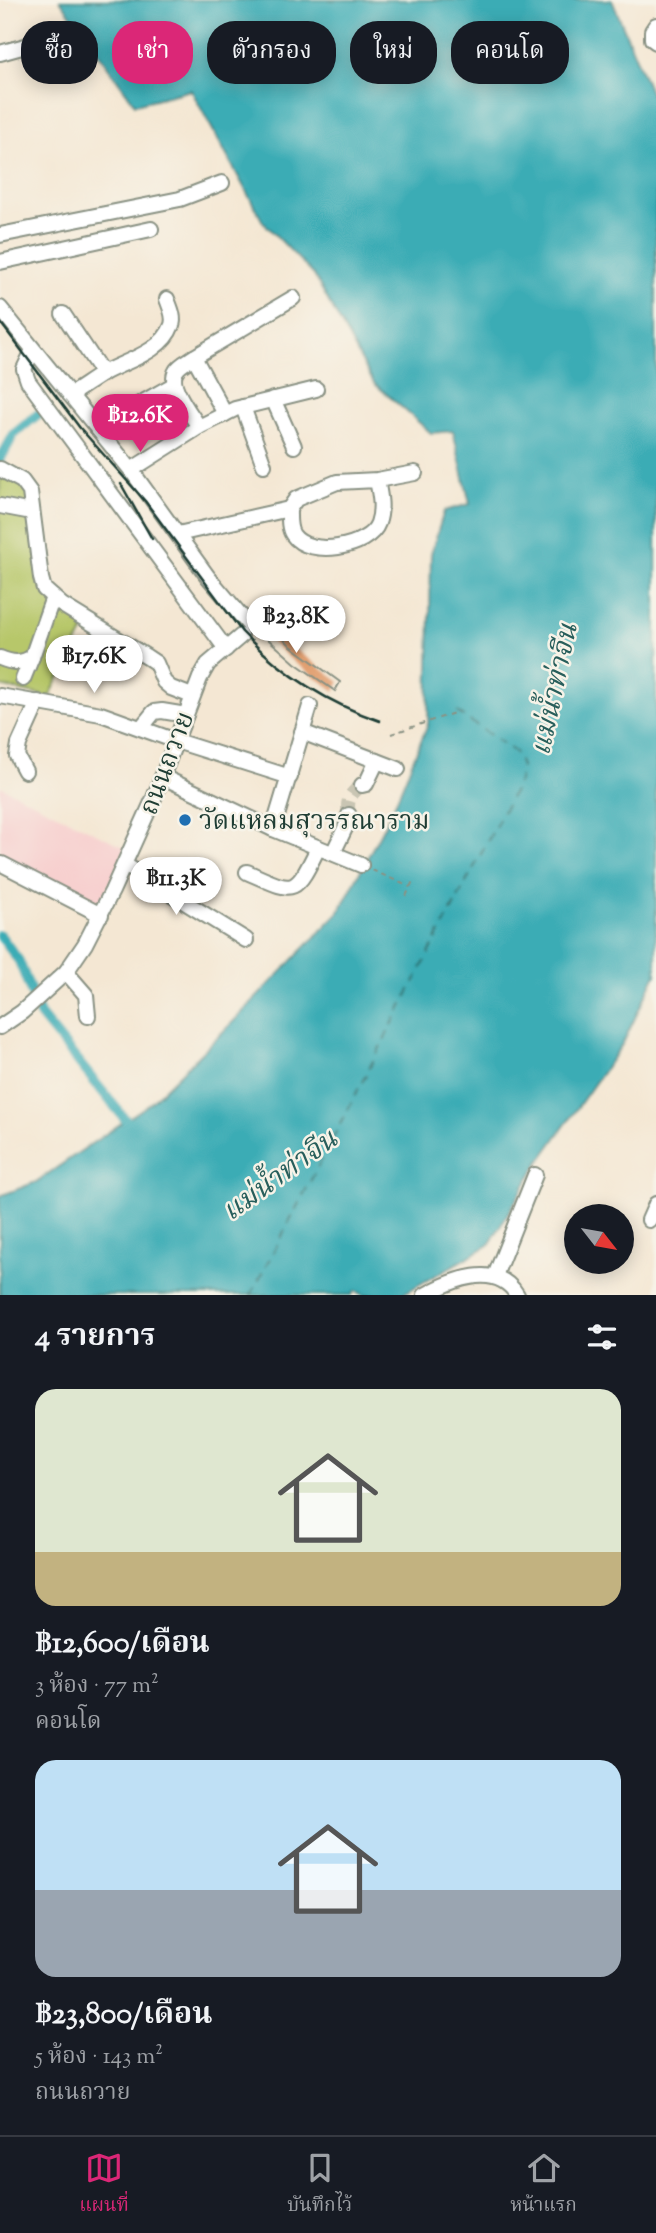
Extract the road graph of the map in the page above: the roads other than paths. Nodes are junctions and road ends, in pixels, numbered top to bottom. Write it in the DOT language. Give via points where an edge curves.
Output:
graph roads {
  1 [pos="656,25"];
  2 [pos="656,42"];
  3 [pos="21,47"];
  4 [pos="0,53"];
  5 [pos="222,183"];
  6 [pos="151,229"];
  7 [pos="0,234"];
  8 [pos="0,262"];
  9 [pos="293,298"];
  10 [pos="167,299"];
  11 [pos="0,308"];
  12 [pos="63,314"];
  13 [pos="33,350"];
  14 [pos="194,357"];
  15 [pos="103,374"];
  16 [pos="173,385"];
  17 [pos="316,389"];
  18 [pos="70,395"];
  19 [pos="274,399"];
  20 [pos="243,407"];
  21 [pos="127,411"];
  22 [pos="225,414"];
  23 [pos="199,427"];
  24 [pos="293,446"];
  25 [pos="264,465"];
  26 [pos="0,469"];
  27 [pos="131,470"];
  28 [pos="415,473"];
  29 [pos="377,480"];
  30 [pos="0,506"];
  31 [pos="289,509"];
  32 [pos="32,512"];
  33 [pos="178,534"];
  34 [pos="53,597"];
  35 [pos="226,649"];
  36 [pos="32,657"];
  37 [pos="0,658"];
  38 [pos="23,679"];
  39 [pos="0,696"];
  40 [pos="192,696"];
  41 [pos="38,702"];
  42 [pos="310,706"];
  43 [pos="186,715"];
  44 [pos="141,728"];
  45 [pos="302,732"];
  46 [pos="176,741"];
  47 [pos="377,761"];
  48 [pos="398,769"];
  49 [pos="25,771"];
  50 [pos="163,777"];
  51 [pos="290,777"];
  52 [pos="362,785"];
  53 [pos="349,815"];
  54 [pos="273,829"];
  55 [pos="318,848"];
  56 [pos="333,853"];
  57 [pos="2,864"];
  58 [pos="125,865"];
  59 [pos="362,865"];
  60 [pos="247,872"];
  61 [pos="101,915"];
  62 [pos="246,940"];
  63 [pos="66,972"];
  64 [pos="88,1016"];
  65 [pos="0,1027"];
  66 [pos="535,1175"];
  67 [pos="656,1204"];
  68 [pos="649,1220"];
  69 [pos="495,1276"];
  70 [pos="425,1295"];
  71 [pos="516,1295"];
  1 -- 2 [label="street" via="652,39"];
  3 -- 4 [label="street"];
  5 -- 7 [label="street" via="180,199"];
  6 -- 8 [label="street"];
  9 -- 14 [label="street"];
  10 -- 15 [label="street" via="173,317 166,335 150,350"];
  11 -- 13 [label="street"];
  12 -- 15 [label="street"];
  13 -- 18 [label="street"];
  13 -- 35 [label="street" via="24,369 28,381"];
  14 -- 16 [label="street" via="177,368"];
  14 -- 22 [label="street"];
  15 -- 18 [label="street"];
  16 -- 21 [label="street"];
  16 -- 23 [label="street"];
  17 -- 19 [label="street"];
  18 -- 27 [label="street"];
  19 -- 20 [label="street"];
  19 -- 24 [label="street"];
  20 -- 22 [label="street"];
  20 -- 25 [label="street"];
  22 -- 23 [label="street"];
  23 -- 27 [label="street"];
  26 -- 32 [label="street" via="22,481 30,492"];
  27 -- 33 [label="street"];
  28 -- 29 [label="street"];
  29 -- 31 [label="street" via="337,482 296,499"];
  29 -- 31 [label="street" via="381,510 377,526 353,545 316,548 302,543 293,536"];
  30 -- 32 [label="street"];
  31 -- 33 [label="street"];
  32 -- 34 [label="street" via="41,578"];
  33 -- 35 [label="street, ถนนถวาย" via="245,631"];
  34 -- 36 [label="street"];
  34 -- 40 [label="street" via="156,663 164,682"];
  35 -- 40 [label="street, ถนนถวาย" via="208,664"];
  36 -- 37 [label="street" via="12,663"];
  36 -- 38 [label="street"];
  39 -- 41 [label="street"];
  40 -- 43 [label="street, ถนนถวาย"];
  41 -- 44 [label="street"];
  41 -- 49 [label="street" via="19,744 17,756"];
  42 -- 45 [label="street"];
  43 -- 44 [label="street" via="154,712"];
  43 -- 46 [label="street, ถนนถวาย"];
  44 -- 46 [label="street"];
  45 -- 47 [label="street"];
  45 -- 51 [label="street"];
  46 -- 50 [label="street, ถนนถวาย"];
  46 -- 51 [label="street"];
  47 -- 48 [label="street"];
  47 -- 52 [label="street"];
  50 -- 54 [label="street"];
  50 -- 58 [label="street, ถนนถวาย"];
  51 -- 54 [label="street"];
  53 -- 56 [label="street"];
  54 -- 55 [label="street"];
  55 -- 56 [label="street"];
  55 -- 60 [label="street" via="304,876 290,887"];
  56 -- 59 [label="street"];
  57 -- 61 [label="street"];
  58 -- 61 [label="street, ถนนถวาย"];
  58 -- 62 [label="street"];
  61 -- 63 [label="street, ถนนถวาย"];
  63 -- 64 [label="street" via="84,991"];
  63 -- 65 [label="street, ถนนถวาย"];
  66 -- 69 [label="street"];
  67 -- 68 [label="street"];
  69 -- 70 [label="street" via="461,1280"];
  69 -- 71 [label="street" via="511,1285"];
}
